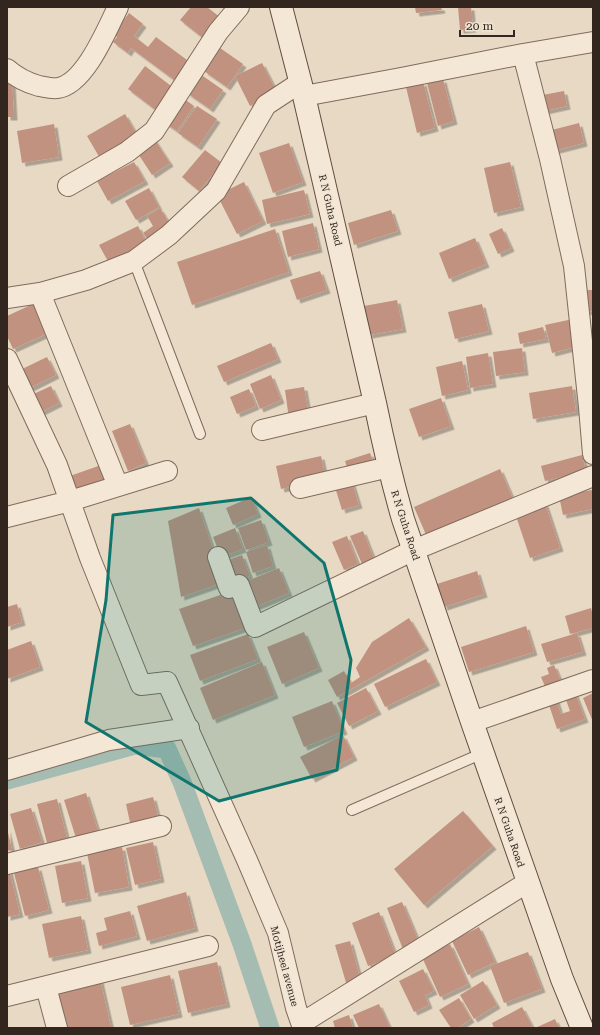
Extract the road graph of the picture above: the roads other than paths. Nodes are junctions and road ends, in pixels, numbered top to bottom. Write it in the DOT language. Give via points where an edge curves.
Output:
graph roads {
  1 [pos="118,7"];
  2 [pos="239,7"];
  3 [pos="281,7"];
  4 [pos="593,42"];
  5 [pos="523,54"];
  6 [pos="7,69"];
  7 [pos="303,89"];
  8 [pos="68,186"];
  9 [pos="134,261"];
  10 [pos="40,293"];
  11 [pos="7,298"];
  12 [pos="7,359"];
  13 [pos="590,381"];
  14 [pos="375,403"];
  15 [pos="262,430"];
  16 [pos="200,434"];
  17 [pos="593,454"];
  18 [pos="389,467"];
  19 [pos="167,471"];
  20 [pos="593,476"];
  21 [pos="118,486"];
  22 [pos="300,488"];
  23 [pos="70,501"];
  24 [pos="7,517"];
  25 [pos="414,550"];
  26 [pos="218,557"];
  27 [pos="593,680"];
  28 [pos="472,722"];
  29 [pos="189,728"];
  30 [pos="483,753"];
  31 [pos="7,770"];
  32 [pos="352,810"];
  33 [pos="161,826"];
  34 [pos="7,864"];
  35 [pos="528,882"];
  36 [pos="208,946"];
  37 [pos="46,986"];
  38 [pos="7,996"];
  39 [pos="302,1026"];
  40 [pos="57,1028"];
  41 [pos="582,1028"];
  1 -- 6 [label="street" via="90,61 80,75 70,83 58,88 30,84"];
  2 -- 8 [label="street" via="218,32 154,131 127,152"];
  3 -- 7 [label="street, R N Guha Road"];
  4 -- 5 [label="street"];
  5 -- 7 [label="street" via="401,78"];
  5 -- 13 [label="street" via="574,266"];
  7 -- 9 [label="street" via="266,105 216,191 169,235"];
  7 -- 14 [label="street, R N Guha Road"];
  9 -- 10 [label="street" via="86,280"];
  9 -- 16 [label="lane"];
  10 -- 11 [label="street"];
  10 -- 21 [label="street"];
  12 -- 23 [label="street" via="57,465"];
  13 -- 17 [label="street"];
  14 -- 15 [label="street"];
  14 -- 18 [label="street, R N Guha Road"];
  18 -- 22 [label="street"];
  18 -- 25 [label="street, R N Guha Road"];
  19 -- 21 [label="street"];
  20 -- 25 [label="street"];
  21 -- 23 [label="street"];
  23 -- 24 [label="street"];
  23 -- 29 [label="street, Motijheel avenue" via="141,685 167,682"];
  25 -- 26 [label="street" via="255,627 239,585 229,588"];
  25 -- 28 [label="street, R N Guha Road"];
  27 -- 28 [label="street"];
  28 -- 30 [label="street, R N Guha Road"];
  29 -- 31 [label="street" via="109,740"];
  29 -- 39 [label="street, Motijheel avenue" via="278,933"];
  30 -- 32 [label="lane"];
  30 -- 35 [label="street, R N Guha Road"];
  33 -- 34 [label="street"];
  35 -- 39 [label="street"];
  35 -- 41 [label="street, R N Guha Road"];
  36 -- 37 [label="street"];
  37 -- 38 [label="street"];
  37 -- 40 [label="street"];
}
